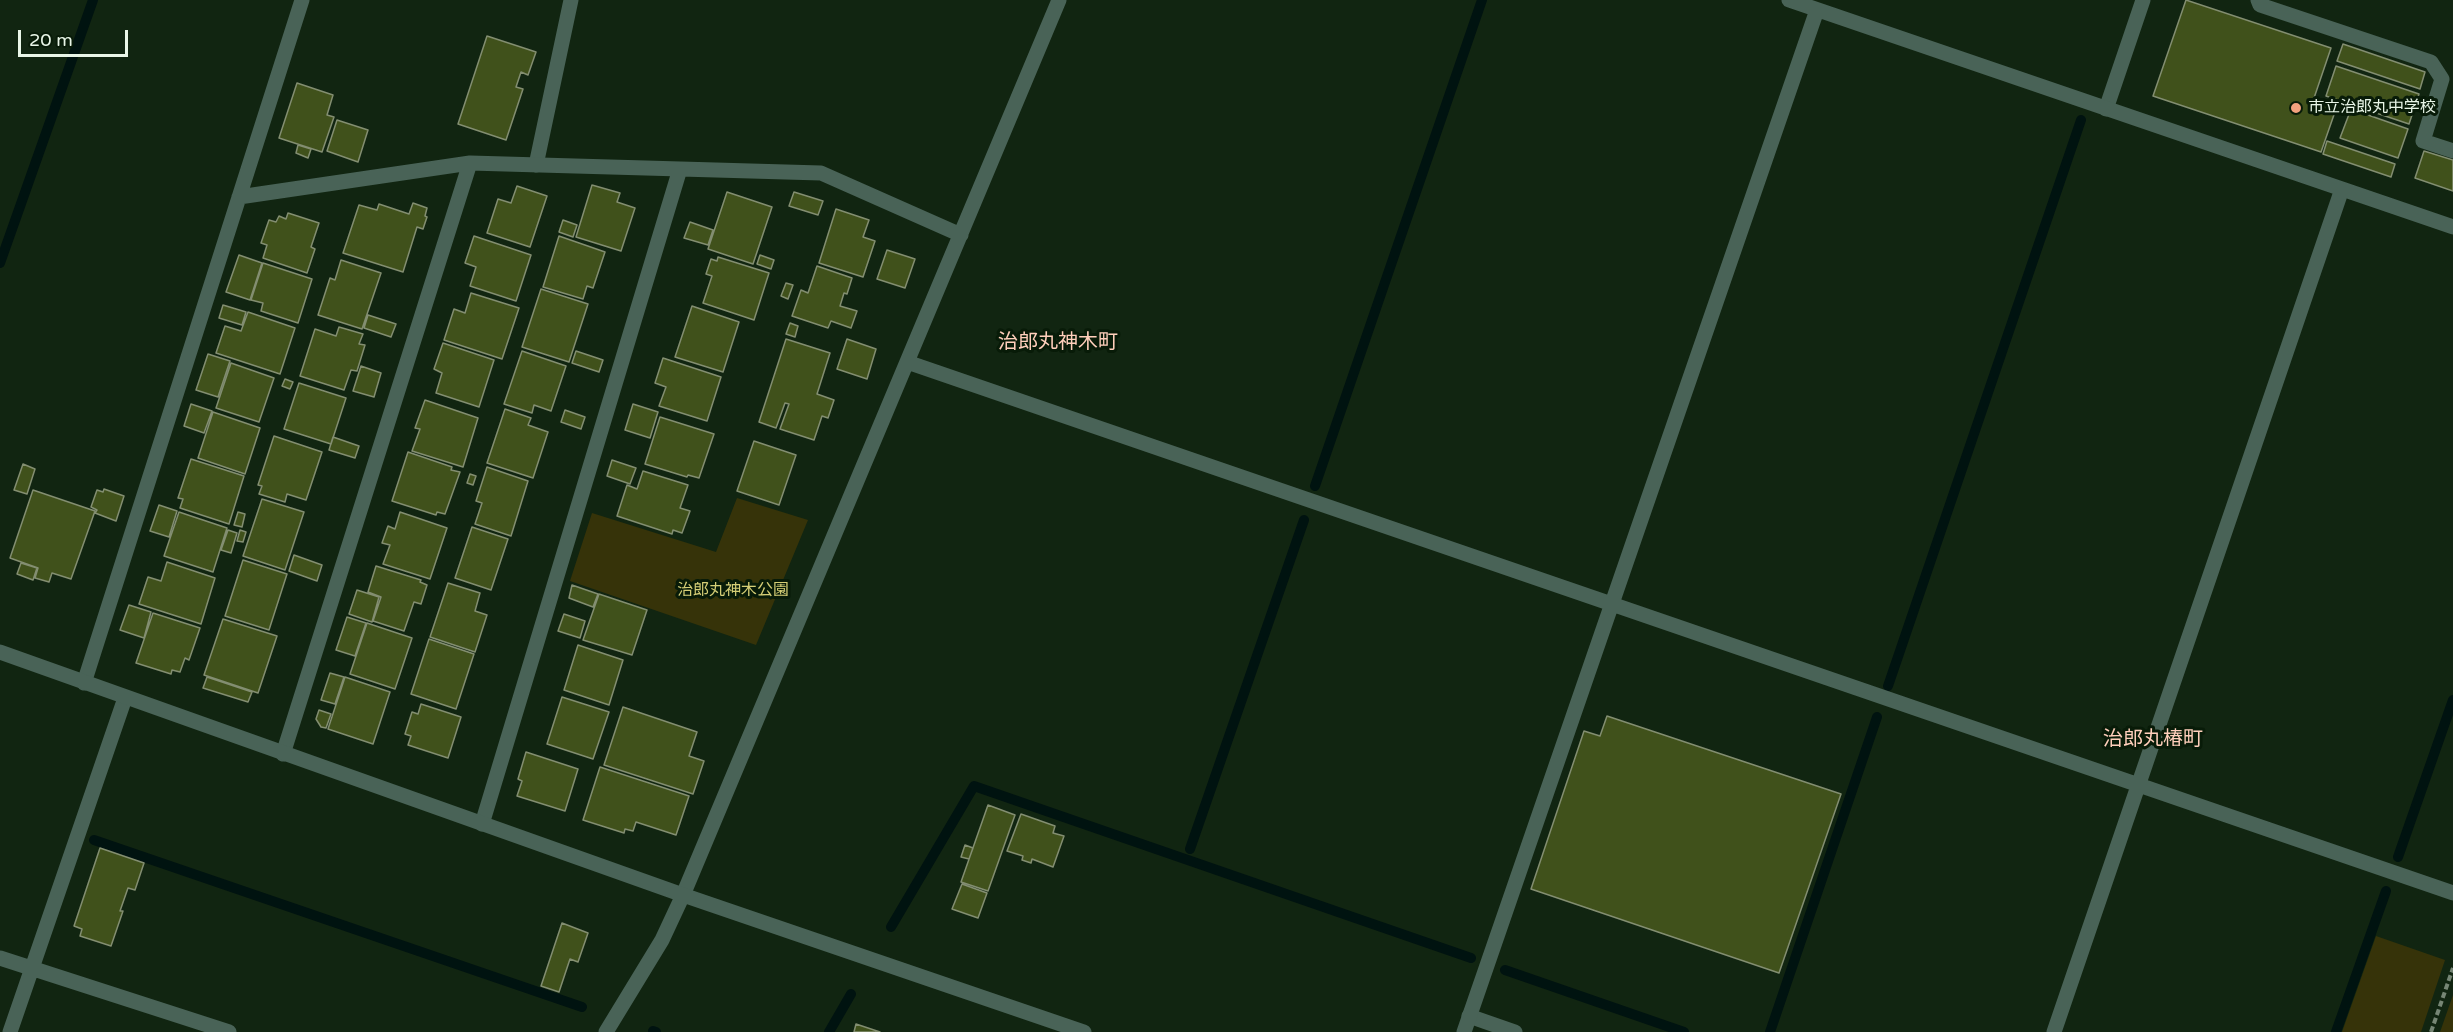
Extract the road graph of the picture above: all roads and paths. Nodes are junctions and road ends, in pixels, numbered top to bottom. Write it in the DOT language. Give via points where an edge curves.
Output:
graph roads {
  1 [pos="302,0"];
  2 [pos="571,0"];
  3 [pos="1059,0"];
  4 [pos="1789,0"];
  5 [pos="2143,0"];
  6 [pos="2258,0"];
  7 [pos="1817,10"];
  8 [pos="2106,109"];
  9 [pos="2453,151"];
  10 [pos="470,163"];
  11 [pos="536,165"];
  12 [pos="680,169"];
  13 [pos="2342,189"];
  14 [pos="239,196"];
  15 [pos="2453,227"];
  16 [pos="961,235"];
  17 [pos="907,362"];
  18 [pos="1612,604"];
  19 [pos="0,652"];
  20 [pos="84,683"];
  21 [pos="125,698"];
  22 [pos="283,754"];
  23 [pos="2138,785"];
  24 [pos="482,824"];
  25 [pos="2453,893"];
  26 [pos="683,895"];
  27 [pos="0,958"];
  28 [pos="32,968"];
  29 [pos="2453,968"];
  30 [pos="1469,1016"];
  31 [pos="10,1032"];
  32 [pos="229,1032"];
  33 [pos="606,1032"];
  34 [pos="1084,1032"];
  35 [pos="1464,1032"];
  36 [pos="1515,1032"];
  37 [pos="2054,1032"];
  38 [pos="2431,1032"];
  1 -- 14 [label="street"];
  2 -- 11 [label="street"];
  3 -- 16 [label="street"];
  4 -- 7 [label="street"];
  5 -- 8 [label="street"];
  6 -- 9 [label="street" via="2260,5 2431,62 2442,79 2423,141"];
  7 -- 8 [label="street"];
  7 -- 18 [label="street"];
  8 -- 13 [label="street"];
  10 -- 11 [label="street"];
  10 -- 14 [label="street"];
  10 -- 22 [label="street"];
  11 -- 12 [label="street"];
  12 -- 16 [label="street" via="821,173"];
  12 -- 24 [label="street"];
  13 -- 15 [label="street"];
  13 -- 23 [label="street"];
  14 -- 20 [label="street"];
  16 -- 17 [label="street"];
  17 -- 18 [label="street"];
  17 -- 26 [label="street"];
  18 -- 23 [label="street"];
  18 -- 30 [label="street"];
  19 -- 20 [label="street"];
  20 -- 21 [label="street"];
  21 -- 22 [label="street"];
  21 -- 28 [label="street"];
  22 -- 24 [label="street"];
  23 -- 25 [label="street"];
  23 -- 37 [label="street"];
  24 -- 26 [label="street"];
  26 -- 33 [label="street" via="662,940"];
  26 -- 34 [label="street"];
  27 -- 28 [label="street"];
  28 -- 31 [label="street"];
  28 -- 32 [label="street"];
  29 -- 38 [label="path"];
  30 -- 35 [label="street"];
  30 -- 36 [label="street"];
}
